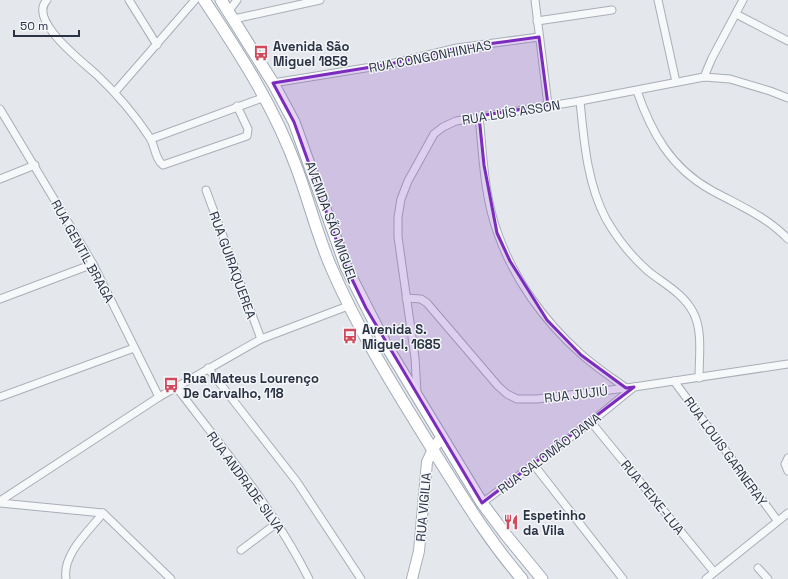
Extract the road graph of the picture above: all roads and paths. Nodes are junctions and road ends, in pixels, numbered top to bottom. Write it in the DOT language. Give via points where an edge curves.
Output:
graph roads {
  1 [pos="47,0"];
  2 [pos="129,0"];
  3 [pos="195,0"];
  4 [pos="204,0"];
  5 [pos="221,0"];
  6 [pos="237,0"];
  7 [pos="320,0"];
  8 [pos="535,0"];
  9 [pos="658,0"];
  10 [pos="743,0"];
  11 [pos="612,10"];
  12 [pos="736,14"];
  13 [pos="231,15"];
  14 [pos="537,21"];
  15 [pos="539,37"];
  16 [pos="788,41"];
  17 [pos="157,45"];
  18 [pos="704,77"];
  19 [pos="676,82"];
  20 [pos="274,83"];
  21 [pos="637,90"];
  22 [pos="115,92"];
  23 [pos="265,97"];
  24 [pos="788,98"];
  25 [pos="580,101"];
  26 [pos="548,105"];
  27 [pos="238,106"];
  28 [pos="0,109"];
  29 [pos="479,116"];
  30 [pos="151,139"];
  31 [pos="35,165"];
  32 [pos="0,179"];
  33 [pos="206,190"];
  34 [pos="788,239"];
  35 [pos="93,264"];
  36 [pos="0,298"];
  37 [pos="406,298"];
  38 [pos="348,306"];
  39 [pos="261,339"];
  40 [pos="134,348"];
  41 [pos="788,364"];
  42 [pos="208,368"];
  43 [pos="699,378"];
  44 [pos="674,381"];
  45 [pos="177,388"];
  46 [pos="626,388"];
  47 [pos="634,388"];
  48 [pos="0,396"];
  49 [pos="160,397"];
  50 [pos="418,400"];
  51 [pos="591,422"];
  52 [pos="441,438"];
  53 [pos="433,449"];
  54 [pos="788,458"];
  55 [pos="534,465"];
  56 [pos="788,471"];
  57 [pos="0,502"];
  58 [pos="482,503"];
  59 [pos="104,513"];
  60 [pos="788,513"];
  61 [pos="777,520"];
  62 [pos="277,523"];
  63 [pos="241,550"];
  64 [pos="758,568"];
  65 [pos="714,572"];
  66 [pos="66,579"];
  67 [pos="171,579"];
  68 [pos="308,579"];
  69 [pos="361,579"];
  70 [pos="412,579"];
  71 [pos="522,579"];
  72 [pos="542,579"];
  73 [pos="623,579"];
  74 [pos="706,579"];
  75 [pos="768,579"];
  1 -- 22 [label="street" via="43,7 44,21 48,28"];
  2 -- 17 [label="street"];
  3 -- 17 [label="street"];
  4 -- 23 [label="main road, AVENIDA SÃO MIGUEL"];
  5 -- 13 [label="main road, AVENIDA SÃO MIGUEL"];
  6 -- 13 [label="street"];
  7 -- 13 [label="street"];
  8 -- 14 [label="street"];
  9 -- 19 [label="street"];
  10 -- 12 [label="street"];
  11 -- 14 [label="street"];
  12 -- 16 [label="street"];
  12 -- 18 [label="street"];
  13 -- 20 [label="main road, AVENIDA SÃO MIGUEL"];
  14 -- 15 [label="street"];
  15 -- 20 [label="street, RUA CONGONHINHAS" via="457,48 390,64"];
  15 -- 26 [label="street"];
  17 -- 22 [label="street"];
  18 -- 19 [label="street, RUA LUÍS ASSON"];
  18 -- 24 [label="street, RUA LUÍS ASSON" via="730,78"];
  19 -- 21 [label="street, RUA LUÍS ASSON"];
  20 -- 50 [label="main road, AVENIDA SÃO MIGUEL" via="307,154 346,267"];
  21 -- 25 [label="street, RUA LUÍS ASSON"];
  21 -- 34 [label="street" via="652,130 661,145 683,170 711,190 762,217"];
  22 -- 30 [label="street"];
  23 -- 27 [label="street"];
  23 -- 38 [label="main road, AVENIDA SÃO MIGUEL" via="297,168 317,231"];
  25 -- 26 [label="street, RUA LUÍS ASSON"];
  25 -- 43 [label="street" via="592,182 606,219 636,259 678,293 694,313 700,343"];
  26 -- 29 [label="street, RUA LUÍS ASSON"];
  27 -- 30 [label="street"];
  27 -- 30 [label="street" via="248,129 248,136 244,138 165,165 159,162"];
  28 -- 31 [label="street, RUA GENTIL BRAGA"];
  29 -- 37 [label="street, RUA LUÍS ASSON" via="456,121 434,134 408,181 398,217"];
  29 -- 46 [label="street" via="488,195 497,233 510,261 527,292 557,331 581,355"];
  31 -- 32 [label="street"];
  31 -- 35 [label="street, RUA GENTIL BRAGA"];
  33 -- 39 [label="street, RUA GUIRAQUEREA"];
  35 -- 36 [label="street"];
  35 -- 40 [label="street, RUA GENTIL BRAGA"];
  37 -- 46 [label="street, RUA JUJIÚ" via="421,299 427,303 498,386 511,397 525,400"];
  37 -- 50 [label="street, RUA LUÍS ASSON"];
  38 -- 39 [label="street"];
  38 -- 53 [label="main road, AVENIDA SÃO MIGUEL" via="373,352"];
  39 -- 42 [label="street"];
  40 -- 48 [label="street"];
  40 -- 49 [label="street, RUA GENTIL BRAGA"];
  41 -- 43 [label="street, RUA JUJIÚ"];
  42 -- 45 [label="street"];
  42 -- 69 [label="street" via="297,482"];
  43 -- 44 [label="street, RUA JUJIÚ"];
  44 -- 47 [label="street, RUA JUJIÚ"];
  44 -- 61 [label="street, RUA LOUIS GARNERAY"];
  45 -- 49 [label="street"];
  45 -- 62 [label="street, RUA ANDRADE SILVA"];
  46 -- 47 [label="street, RUA JUJIÚ"];
  47 -- 51 [label="street, RUA SALOMÃO DANA"];
  49 -- 57 [label="street"];
  50 -- 52 [label="main road, AVENIDA SÃO MIGUEL"];
  51 -- 55 [label="street, RUA SALOMÃO DANA"];
  51 -- 65 [label="street, RUA PEIXE-LUA"];
  52 -- 53 [label="street, RUA VIGILIA"];
  52 -- 58 [label="main road, AVENIDA SÃO MIGUEL"];
  53 -- 70 [label="street, RUA VIGILIA" via="427,462 421,538"];
  53 -- 71 [label="main road, AVENIDA SÃO MIGUEL" via="480,526"];
  54 -- 56 [label="street" via="785,464"];
  55 -- 58 [label="street, RUA SALOMÃO DANA"];
  55 -- 73 [label="street"];
  57 -- 59 [label="street"];
  58 -- 72 [label="main road, AVENIDA SÃO MIGUEL"];
  59 -- 66 [label="street" via="70,555 66,563"];
  59 -- 67 [label="street"];
  60 -- 61 [label="street"];
  61 -- 65 [label="street"];
  62 -- 63 [label="street"];
  62 -- 68 [label="street, RUA ANDRADE SILVA"];
  64 -- 75 [label="street"];
  65 -- 74 [label="street"];
}
